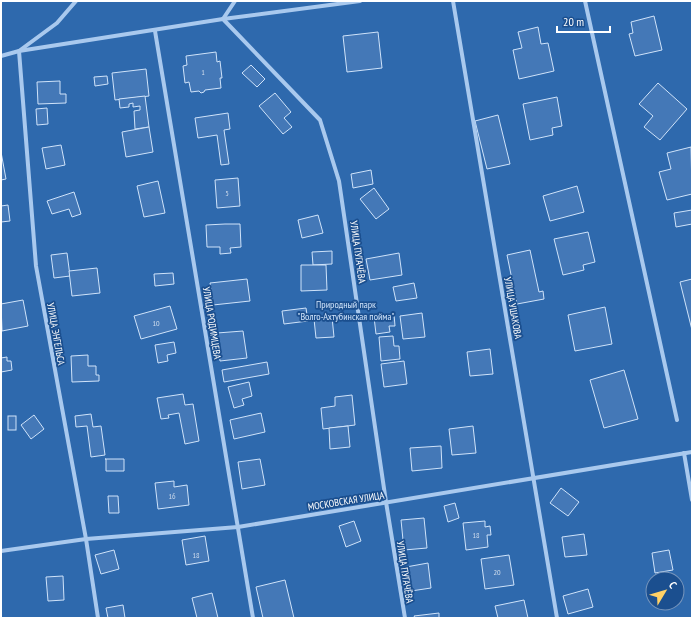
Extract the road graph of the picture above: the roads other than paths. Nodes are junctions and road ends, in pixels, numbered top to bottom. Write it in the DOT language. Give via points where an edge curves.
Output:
graph roads {
  1 [pos="76,1"];
  2 [pos="235,1"];
  3 [pos="360,1"];
  4 [pos="453,1"];
  5 [pos="585,1"];
  6 [pos="223,19"];
  7 [pos="155,31"];
  8 [pos="19,51"];
  9 [pos="1,56"];
  10 [pos="677,420"];
  11 [pos="692,452"];
  12 [pos="684,453"];
  13 [pos="533,478"];
  14 [pos="692,500"];
  15 [pos="386,502"];
  16 [pos="238,527"];
  17 [pos="86,539"];
  18 [pos="1,551"];
  19 [pos="98,618"];
  20 [pos="253,618"];
  21 [pos="405,618"];
  22 [pos="557,618"];
  1 -- 8 [label="street" via="57,23"];
  2 -- 6 [label="street"];
  3 -- 6 [label="street"];
  4 -- 13 [label="street, УЛИЦА УШАКОВА"];
  5 -- 10 [label="street"];
  6 -- 7 [label="street"];
  6 -- 15 [label="street, УЛИЦА ПУГАЧЁВА" via="320,120 340,181"];
  7 -- 8 [label="street"];
  7 -- 16 [label="street, УЛИЦА РОДИМЦЕВА"];
  8 -- 9 [label="street"];
  8 -- 17 [label="street, УЛИЦА ЭНГЕЛЬСА" via="36,266"];
  11 -- 12 [label="street, МОСКОВСКАЯ УЛИЦА"];
  12 -- 13 [label="street, МОСКОВСКАЯ УЛИЦА"];
  12 -- 14 [label="street"];
  13 -- 15 [label="street, МОСКОВСКАЯ УЛИЦА"];
  13 -- 22 [label="street, УЛИЦА УШАКОВА"];
  15 -- 16 [label="street, МОСКОВСКАЯ УЛИЦА"];
  15 -- 21 [label="street, УЛИЦА ПУГАЧЁВА"];
  16 -- 17 [label="street, МОСКОВСКАЯ УЛИЦА"];
  16 -- 20 [label="street, УЛИЦА РОДИМЦЕВА"];
  17 -- 18 [label="street, МОСКОВСКАЯ УЛИЦА"];
  17 -- 19 [label="street, УЛИЦА ЭНГЕЛЬСА"];
}
